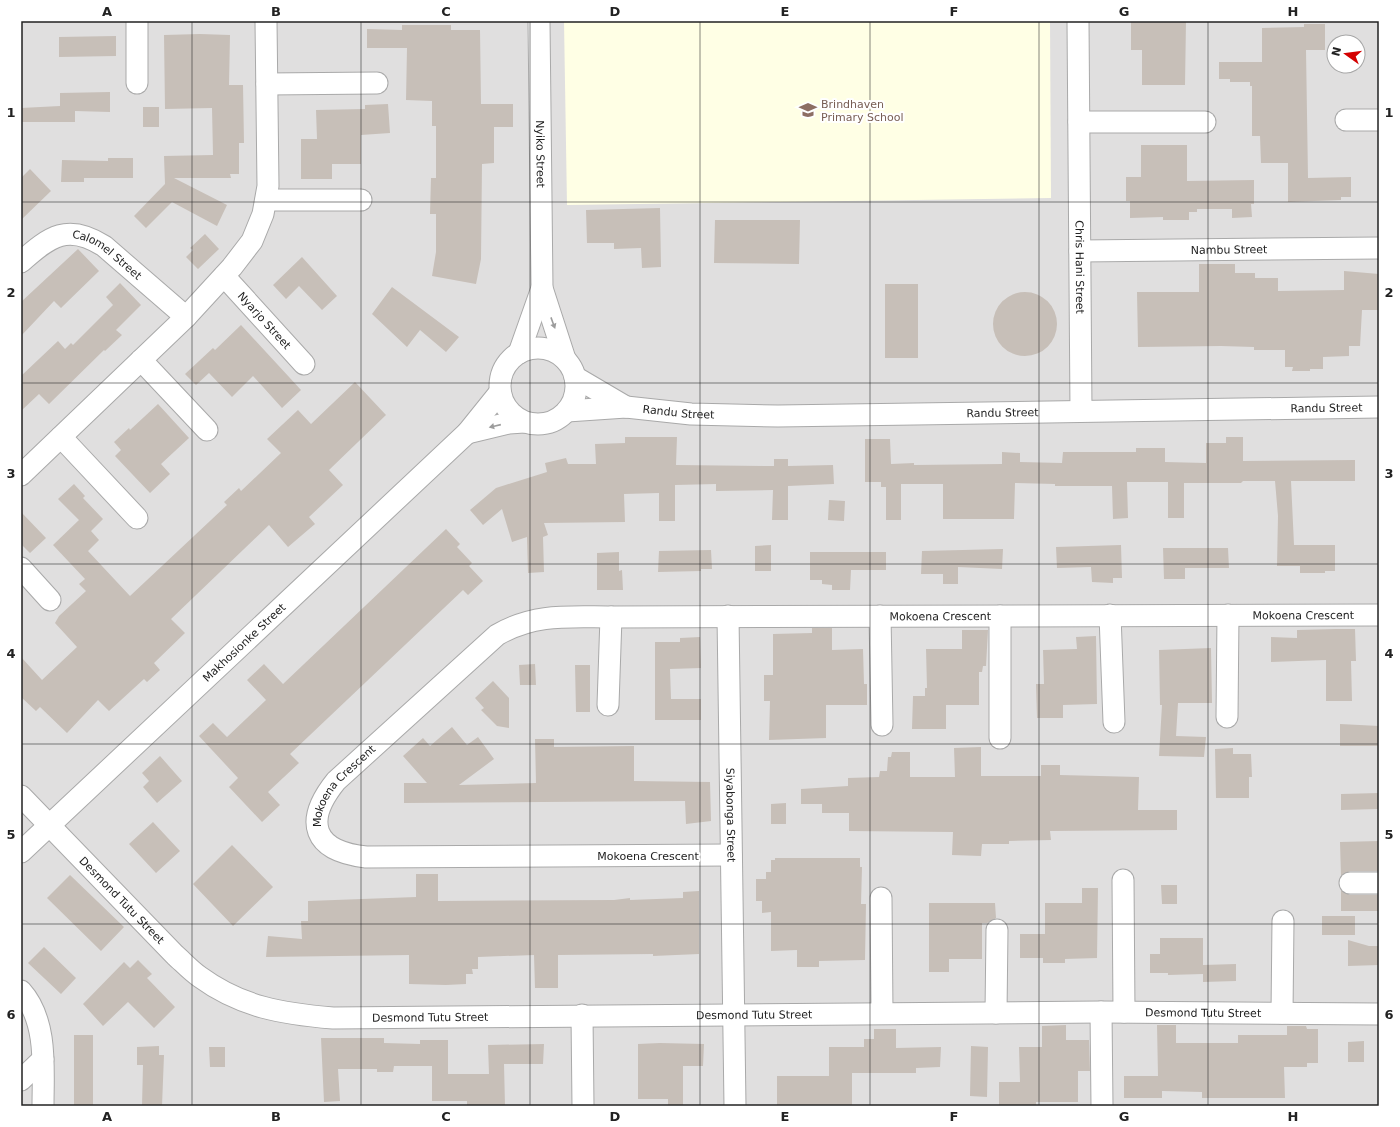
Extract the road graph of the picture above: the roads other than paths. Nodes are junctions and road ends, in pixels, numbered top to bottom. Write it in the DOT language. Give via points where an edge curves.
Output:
graph roads {
  1 [pos="137,21"];
  2 [pos="266,21"];
  3 [pos="539,21"];
  4 [pos="1078,21"];
  5 [pos="137,83"];
  6 [pos="377,83"];
  7 [pos="267,84"];
  8 [pos="1346,120"];
  9 [pos="1379,120"];
  10 [pos="1079,122"];
  11 [pos="1205,122"];
  12 [pos="266,200"];
  13 [pos="361,200"];
  14 [pos="1379,248"];
  15 [pos="1080,251"];
  16 [pos="21,262"];
  17 [pos="224,276"];
  18 [pos="542,288"];
  19 [pos="186,317"];
  20 [pos="519,353"];
  21 [pos="565,359"];
  22 [pos="141,360"];
  23 [pos="304,364"];
  24 [pos="575,377"];
  25 [pos="500,392"];
  26 [pos="626,407"];
  27 [pos="1379,407"];
  28 [pos="567,411"];
  29 [pos="1081,411"];
  30 [pos="524,422"];
  31 [pos="207,430"];
  32 [pos="467,433"];
  33 [pos="61,437"];
  34 [pos="21,475"];
  35 [pos="137,518"];
  36 [pos="21,568"];
  37 [pos="50,600"];
  38 [pos="1110,615"];
  39 [pos="1228,615"];
  40 [pos="1379,615"];
  41 [pos="728,616"];
  42 [pos="880,616"];
  43 [pos="1000,616"];
  44 [pos="611,617"];
  45 [pos="608,705"];
  46 [pos="1227,717"];
  47 [pos="1114,722"];
  48 [pos="882,725"];
  49 [pos="1000,738"];
  50 [pos="21,796"];
  51 [pos="49,826"];
  52 [pos="21,852"];
  53 [pos="731,855"];
  54 [pos="1123,880"];
  55 [pos="1350,883"];
  56 [pos="1379,883"];
  57 [pos="881,898"];
  58 [pos="1283,921"];
  59 [pos="997,930"];
  60 [pos="21,991"];
  61 [pos="1102,1012"];
  62 [pos="1124,1012"];
  63 [pos="882,1013"];
  64 [pos="996,1013"];
  65 [pos="1282,1013"];
  66 [pos="733,1014"];
  67 [pos="1379,1014"];
  68 [pos="582,1015"];
  69 [pos="43,1060"];
  70 [pos="21,1080"];
  71 [pos="43,1106"];
  72 [pos="583,1106"];
  73 [pos="735,1106"];
  74 [pos="1102,1106"];
  1 -- 5 [label="street"];
  2 -- 7 [label="street"];
  3 -- 18 [label="street, Nyiko Street"];
  4 -- 10 [label="street, Chris Hani Street"];
  6 -- 7 [label="street"];
  7 -- 12 [label="street" via="269,153"];
  8 -- 9 [label="street"];
  10 -- 11 [label="street"];
  10 -- 15 [label="street, Chris Hani Street"];
  12 -- 13 [label="street"];
  12 -- 17 [label="street" via="264,214 252,241"];
  14 -- 15 [label="street, Nambu Street"];
  15 -- 29 [label="street, Chris Hani Street"];
  16 -- 19 [label="street, Calomel Street" via="42,243 60,234 76,234 91,238 104,246"];
  17 -- 19 [label="street"];
  17 -- 23 [label="street, Nyarjo Street"];
  18 -- 20 [label="street, Nyiko Street"];
  18 -- 21 [label="street, Nyiko Street, one-way"];
  19 -- 22 [label="street"];
  20 -- 21 [label="street" via="538,348 548,349"];
  20 -- 25 [label="street" via="506,365 501,378"];
  21 -- 24 [label="street"];
  22 -- 31 [label="street"];
  22 -- 33 [label="street"];
  24 -- 26 [label="street, Randu Street"];
  24 -- 28 [label="street" via="575,395"];
  25 -- 30 [label="street" via="508,410"];
  25 -- 32 [label="street, Makhosionke Street"];
  26 -- 28 [label="street, Randu Street"];
  26 -- 29 [label="street, Randu Street" via="729,416"];
  27 -- 29 [label="street, Randu Street"];
  28 -- 30 [label="street" via="552,421 533,424"];
  30 -- 32 [label="street, Makhosionke Street, one-way"];
  32 -- 51 [label="street, Makhosionke Street"];
  33 -- 34 [label="street"];
  33 -- 35 [label="street"];
  36 -- 37 [label="street"];
  38 -- 39 [label="street, Mokoena Crescent"];
  38 -- 43 [label="street, Mokoena Crescent"];
  38 -- 47 [label="street"];
  39 -- 40 [label="street, Mokoena Crescent"];
  39 -- 46 [label="street"];
  41 -- 42 [label="street, Mokoena Crescent"];
  41 -- 44 [label="street, Mokoena Crescent"];
  41 -- 53 [label="street, Siyabonga Street"];
  42 -- 43 [label="street, Mokoena Crescent"];
  42 -- 48 [label="street, Mokoena Crescent"];
  43 -- 49 [label="street, Mokoena Crescent"];
  44 -- 45 [label="street"];
  44 -- 53 [label="street, Mokoena Crescent" via="555,617 533,620 514,625 497,635 336,781 319,806 317,829 325,841 336,850 366,857"];
  50 -- 51 [label="street, Desmond Tutu Street"];
  51 -- 52 [label="street, Makhosionke Street"];
  51 -- 68 [label="street, Desmond Tutu Street" via="175,955 200,977 230,996 264,1009 333,1018"];
  53 -- 66 [label="street, Siyabonga Street"];
  54 -- 62 [label="street"];
  55 -- 56 [label="street"];
  57 -- 63 [label="street"];
  58 -- 65 [label="street"];
  59 -- 64 [label="street"];
  60 -- 69 [label="street" via="34,1012"];
  61 -- 62 [label="street, Desmond Tutu Street"];
  61 -- 64 [label="street, Desmond Tutu Street"];
  61 -- 74 [label="street"];
  62 -- 65 [label="street, Desmond Tutu Street"];
  63 -- 64 [label="street, Desmond Tutu Street"];
  63 -- 66 [label="street, Desmond Tutu Street"];
  65 -- 67 [label="street, Desmond Tutu Street"];
  66 -- 68 [label="street, Desmond Tutu Street"];
  66 -- 73 [label="street, Siyabonga Street"];
  68 -- 72 [label="street"];
  69 -- 70 [label="street"];
  69 -- 71 [label="street"];
}
